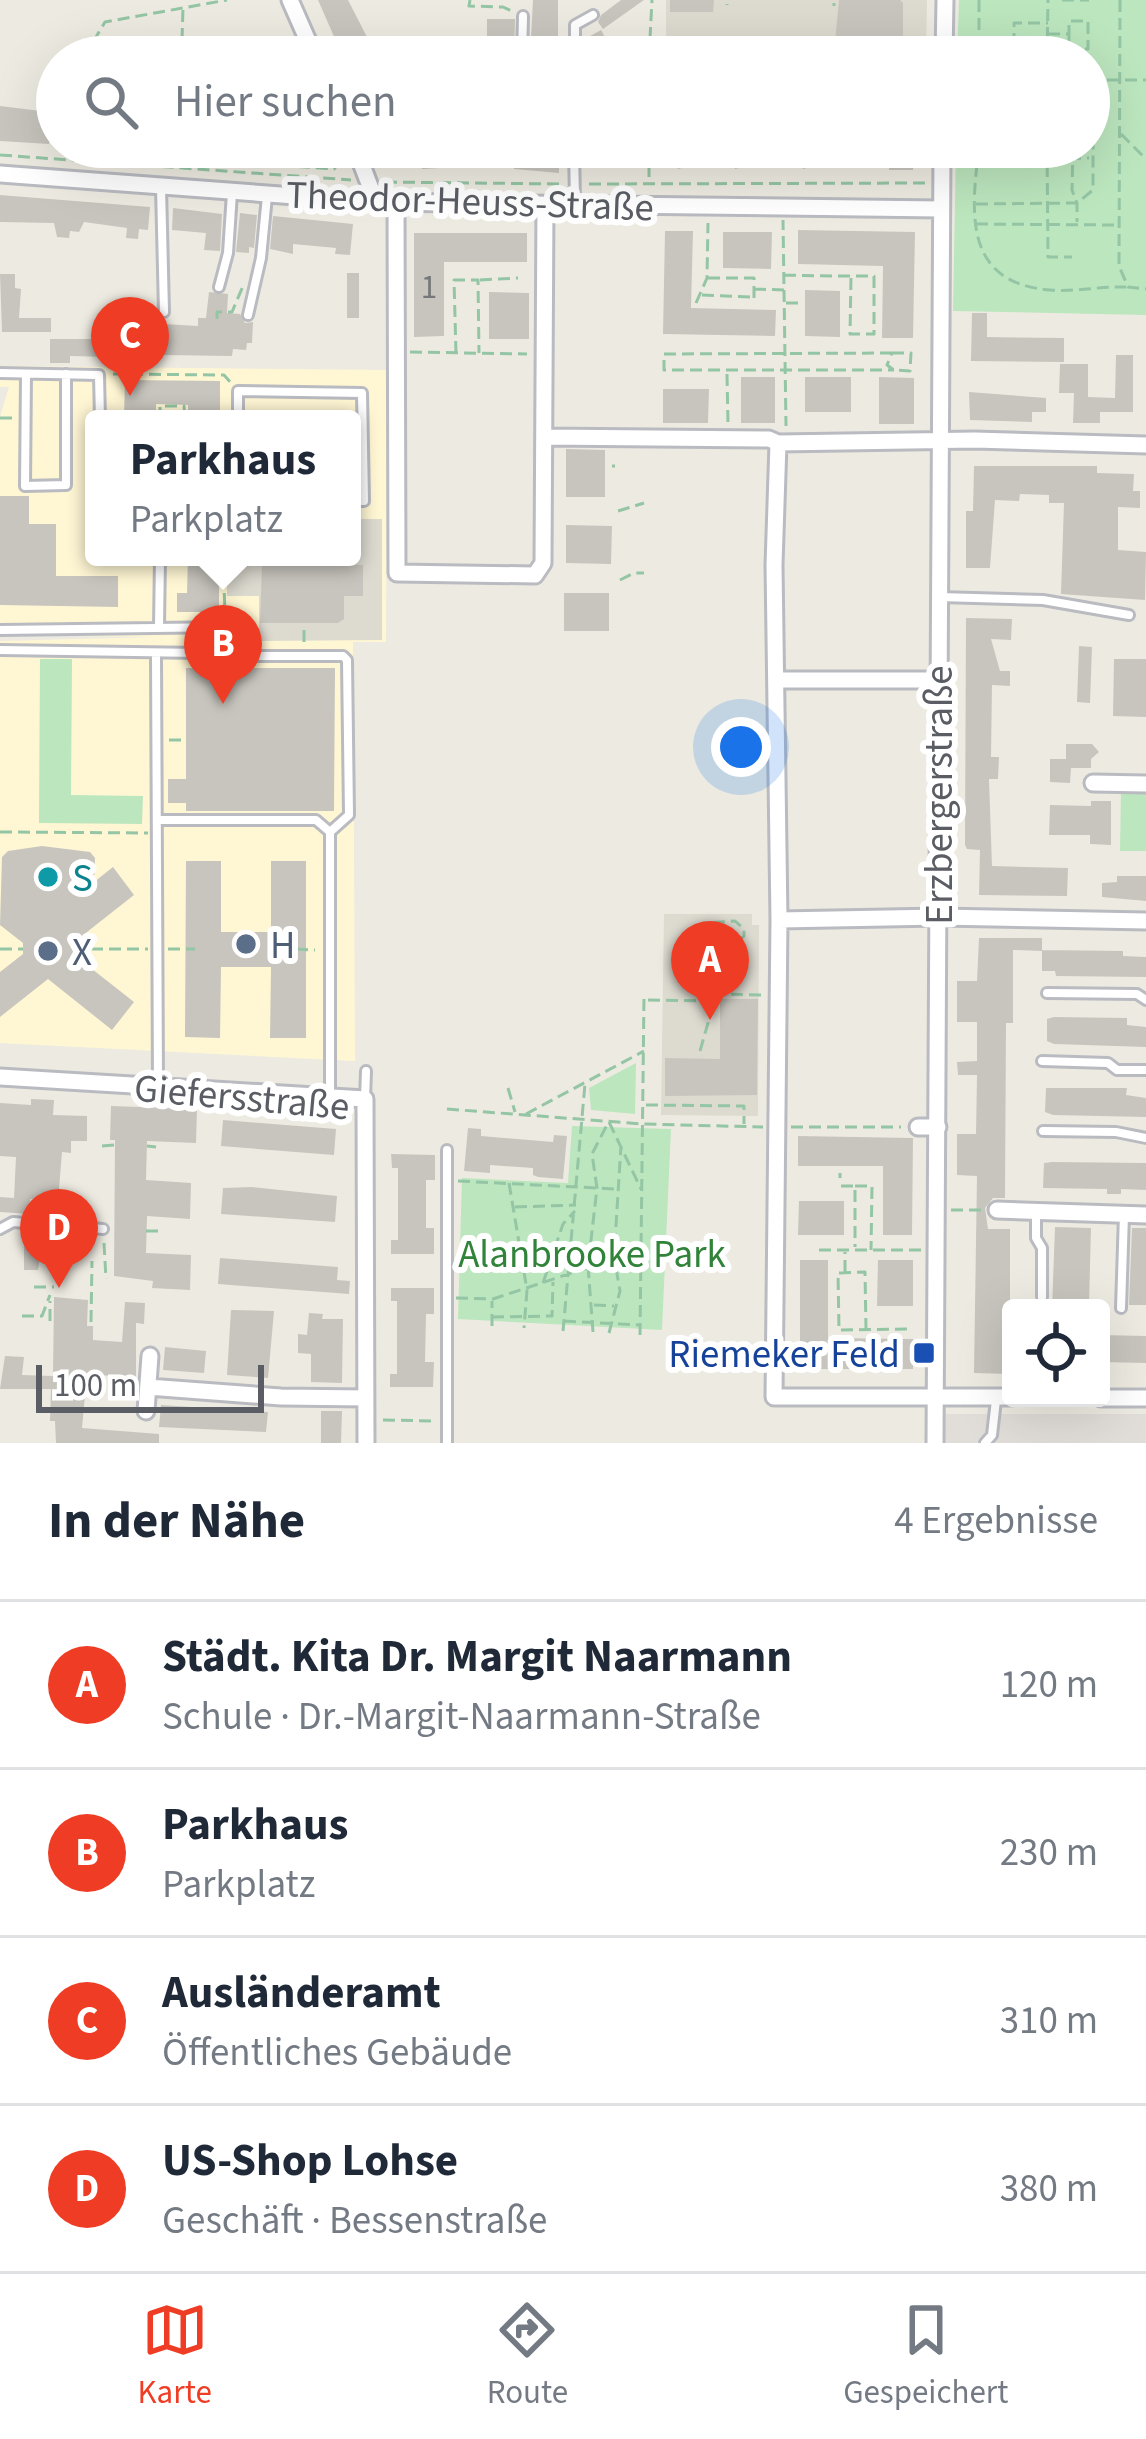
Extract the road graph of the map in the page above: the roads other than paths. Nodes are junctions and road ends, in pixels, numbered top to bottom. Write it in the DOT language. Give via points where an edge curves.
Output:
graph roads {
  1 [pos="290,0"];
  2 [pos="945,0"];
  3 [pos="592,15"];
  4 [pos="523,16"];
  5 [pos="306,36"];
  6 [pos="523,36"];
  7 [pos="575,36"];
  8 [pos="944,36"];
  9 [pos="364,168"];
  10 [pos="574,168"];
  11 [pos="941,168"];
  12 [pos="0,174"];
  13 [pos="161,186"];
  14 [pos="232,192"];
  15 [pos="267,194"];
  16 [pos="376,202"];
  17 [pos="396,202"];
  18 [pos="545,204"];
  19 [pos="574,204"];
  20 [pos="941,209"];
  21 [pos="219,287"];
  22 [pos="164,312"];
  23 [pos="248,315"];
  24 [pos="0,373"];
  25 [pos="26,374"];
  26 [pos="66,374"];
  27 [pos="100,410"];
  28 [pos="238,410"];
  29 [pos="545,437"];
  30 [pos="938,442"];
  31 [pos="782,443"];
  32 [pos="1146,445"];
  33 [pos="361,501"];
  34 [pos="160,566"];
  35 [pos="937,597"];
  36 [pos="1129,615"];
  37 [pos="160,627"];
  38 [pos="0,630"];
  39 [pos="0,650"];
  40 [pos="156,654"];
  41 [pos="204,656"];
  42 [pos="234,656"];
  43 [pos="204,668"];
  44 [pos="776,680"];
  45 [pos="938,680"];
  46 [pos="1093,783"];
  47 [pos="1146,784"];
  48 [pos="159,820"];
  49 [pos="330,832"];
  50 [pos="940,917"];
  51 [pos="778,920"];
  52 [pos="1146,921"];
  53 [pos="1047,993"];
  54 [pos="1146,1000"];
  55 [pos="1042,1061"];
  56 [pos="1146,1070"];
  57 [pos="366,1071"];
  58 [pos="0,1077"];
  59 [pos="158,1086"];
  60 [pos="330,1097"];
  61 [pos="365,1099"];
  62 [pos="918,1126"];
  63 [pos="938,1127"];
  64 [pos="1043,1131"];
  65 [pos="1146,1138"];
  66 [pos="447,1150"];
  67 [pos="997,1210"];
  68 [pos="1036,1211"];
  69 [pos="1124,1214"];
  70 [pos="1146,1215"];
  71 [pos="0,1228"];
  72 [pos="103,1229"];
  73 [pos="1042,1297"];
  74 [pos="1121,1308"];
  75 [pos="150,1356"];
  76 [pos="148,1387"];
  77 [pos="935,1397"];
  78 [pos="1002,1397"];
  79 [pos="366,1398"];
  80 [pos="1110,1398"];
  81 [pos="1146,1398"];
  82 [pos="1002,1403"];
  83 [pos="146,1412"];
  84 [pos="366,1443"];
  85 [pos="447,1443"];
  86 [pos="935,1443"];
  87 [pos="985,1443"];
  1 -- 5 [label="street"];
  2 -- 8 [label="street"];
  3 -- 7 [label="lane" via="575,25"];
  4 -- 6 [label="lane"];
  9 -- 16 [label="street"];
  10 -- 19 [label="lane"];
  11 -- 20 [label="street, Erzbergerstraße"];
  12 -- 13 [label="street, Theodor-Heuss-Straße"];
  13 -- 14 [label="street, Theodor-Heuss-Straße"];
  13 -- 22 [label="lane"];
  14 -- 15 [label="street, Theodor-Heuss-Straße"];
  14 -- 21 [label="lane"];
  15 -- 16 [label="street, Theodor-Heuss-Straße"];
  15 -- 23 [label="lane"];
  16 -- 17 [label="street, Theodor-Heuss-Straße"];
  17 -- 18 [label="street, Theodor-Heuss-Straße"];
  17 -- 29 [label="street" via="397,573 540,572"];
  18 -- 19 [label="street, Theodor-Heuss-Straße"];
  18 -- 29 [label="street"];
  19 -- 20 [label="street, Theodor-Heuss-Straße"];
  20 -- 30 [label="street, Erzbergerstraße"];
  24 -- 25 [label="lane"];
  25 -- 26 [label="lane"];
  25 -- 26 [label="lane" via="26,487 66,485"];
  26 -- 27 [label="lane" via="99,375"];
  28 -- 33 [label="lane" via="238,391 362,393"];
  29 -- 31 [label="street"];
  30 -- 31 [label="street"];
  30 -- 32 [label="street"];
  30 -- 35 [label="street, Erzbergerstraße"];
  31 -- 44 [label="street"];
  34 -- 37 [label="lane"];
  35 -- 36 [label="lane" via="1043,600"];
  35 -- 45 [label="street, Erzbergerstraße"];
  37 -- 38 [label="lane"];
  37 -- 42 [label="lane" via="232,627"];
  39 -- 40 [label="lane"];
  40 -- 41 [label="lane"];
  40 -- 48 [label="lane"];
  41 -- 42 [label="lane"];
  41 -- 43 [label="lane"];
  42 -- 49 [label="lane" via="344,656 349,815"];
  44 -- 45 [label="street"];
  44 -- 51 [label="street"];
  45 -- 50 [label="street, Erzbergerstraße"];
  46 -- 47 [label="street"];
  48 -- 49 [label="lane" via="316,820"];
  48 -- 59 [label="lane"];
  49 -- 60 [label="lane"];
  50 -- 51 [label="street"];
  50 -- 52 [label="street"];
  50 -- 63 [label="street, Erzbergerstraße"];
  51 -- 77 [label="street" via="774,1397"];
  53 -- 54 [label="lane"];
  55 -- 56 [label="lane"];
  57 -- 61 [label="lane"];
  58 -- 59 [label="street, Giefersstraße"];
  59 -- 60 [label="street, Giefersstraße"];
  60 -- 61 [label="street, Giefersstraße"];
  61 -- 79 [label="street, Giefersstraße"];
  62 -- 63 [label="street"];
  63 -- 77 [label="street, Erzbergerstraße"];
  64 -- 65 [label="lane"];
  66 -- 85 [label="lane"];
  67 -- 68 [label="street"];
  68 -- 69 [label="street"];
  68 -- 73 [label="lane"];
  69 -- 70 [label="street"];
  69 -- 74 [label="lane"];
  71 -- 72 [label="lane" via="13,1222"];
  75 -- 76 [label="street"];
  76 -- 79 [label="street"];
  76 -- 83 [label="street"];
  77 -- 78 [label="street"];
  77 -- 86 [label="street, Erzbergerstraße"];
  79 -- 84 [label="street, Giefersstraße"];
  80 -- 81 [label="street"];
  82 -- 87 [label="lane"];
}
